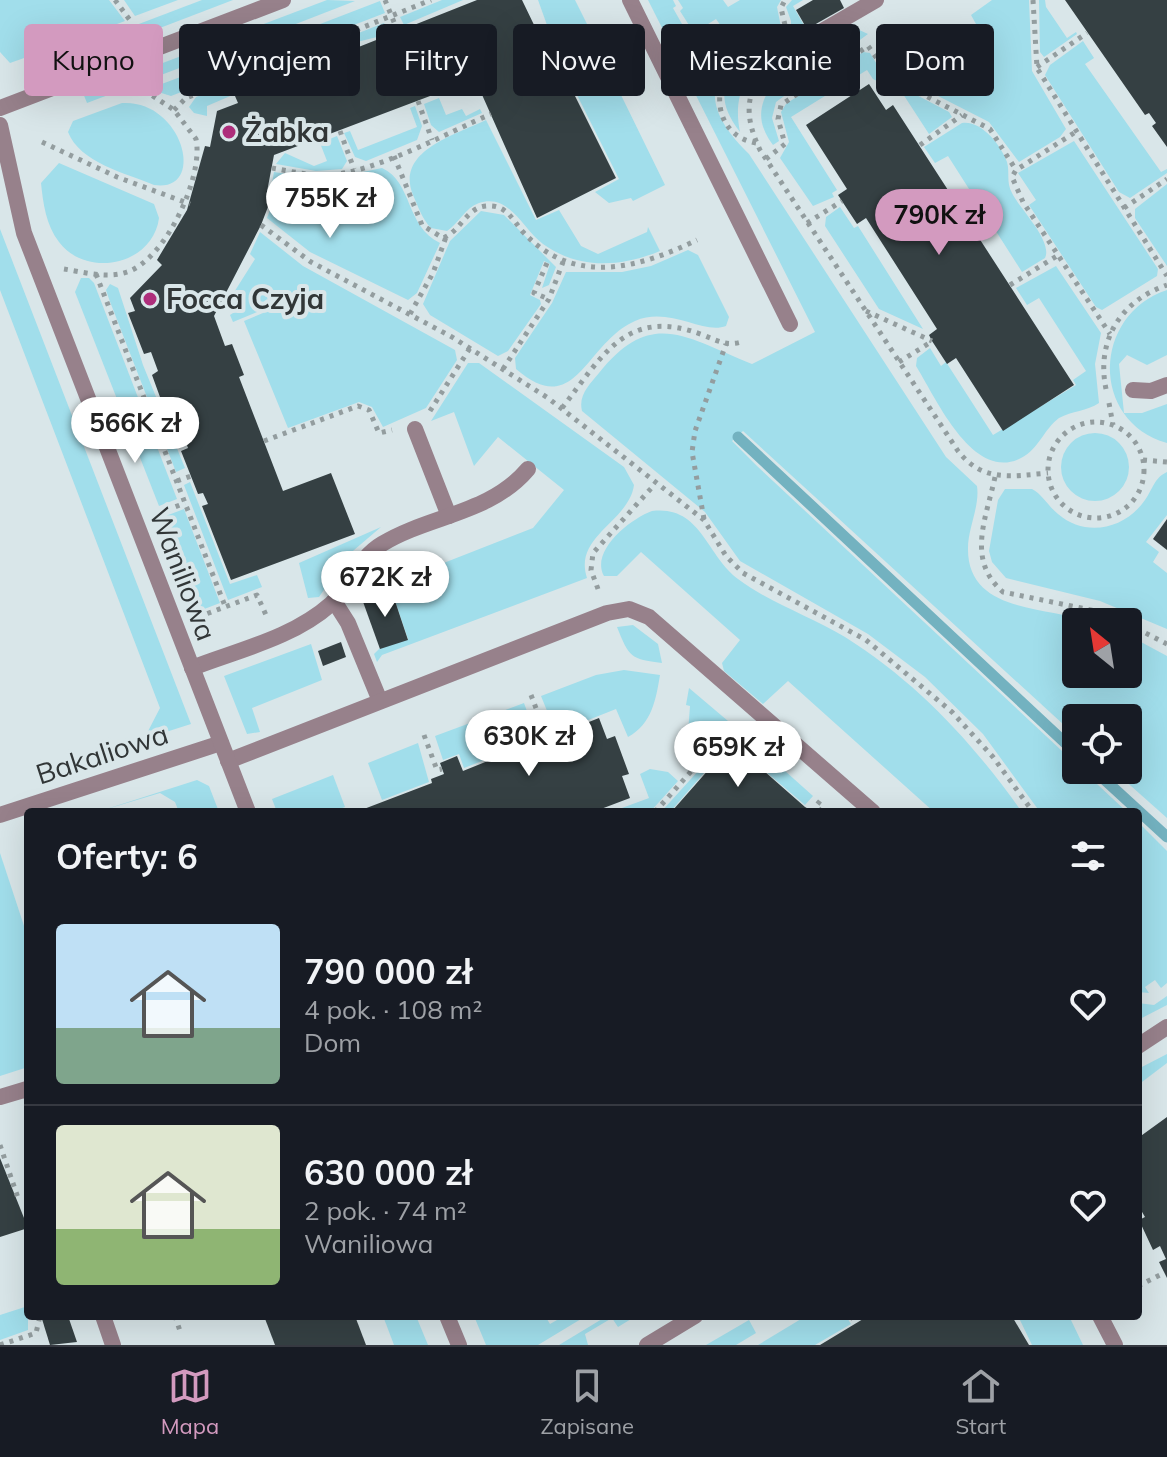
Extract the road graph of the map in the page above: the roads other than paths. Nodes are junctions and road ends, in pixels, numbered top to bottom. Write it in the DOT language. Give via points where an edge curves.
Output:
graph roads {
  1 [pos="283,0"];
  2 [pos="630,0"];
  3 [pos="876,0"];
  4 [pos="835,24"];
  5 [pos="0,108"];
  6 [pos="0,125"];
  7 [pos="790,324"];
  8 [pos="1167,385"];
  9 [pos="1133,390"];
  10 [pos="411,425"];
  11 [pos="528,469"];
  12 [pos="449,516"];
  13 [pos="334,601"];
  14 [pos="192,668"];
  15 [pos="380,701"];
  16 [pos="221,743"];
  17 [pos="228,761"];
  18 [pos="246,808"];
  19 [pos="868,808"];
  20 [pos="0,815"];
  21 [pos="1167,1027"];
  22 [pos="1142,1043"];
  23 [pos="24,1090"];
  24 [pos="0,1097"];
  25 [pos="104,1320"];
  26 [pos="449,1320"];
  27 [pos="688,1320"];
  28 [pos="1102,1320"];
  29 [pos="113,1345"];
  30 [pos="459,1345"];
  31 [pos="647,1345"];
  32 [pos="1115,1345"];
  1 -- 5 [label="street"];
  2 -- 7 [label="street"];
  3 -- 4 [label="street"];
  6 -- 14 [label="street, Waniliowa" via="24,233"];
  8 -- 9 [label="street"];
  10 -- 12 [label="street"];
  11 -- 12 [label="street" via="499,496"];
  12 -- 13 [label="street" via="378,546"];
  13 -- 14 [label="street" via="308,622"];
  13 -- 15 [label="street"];
  14 -- 16 [label="street, Waniliowa"];
  15 -- 17 [label="street"];
  15 -- 19 [label="street" via="607,613 634,610 687,649"];
  16 -- 17 [label="street, Waniliowa"];
  16 -- 20 [label="street, Bakaliowa"];
  17 -- 18 [label="street, Waniliowa"];
  21 -- 22 [label="street"];
  23 -- 24 [label="street"];
  25 -- 29 [label="street"];
  26 -- 30 [label="street"];
  27 -- 31 [label="street"];
  28 -- 32 [label="street"];
}
